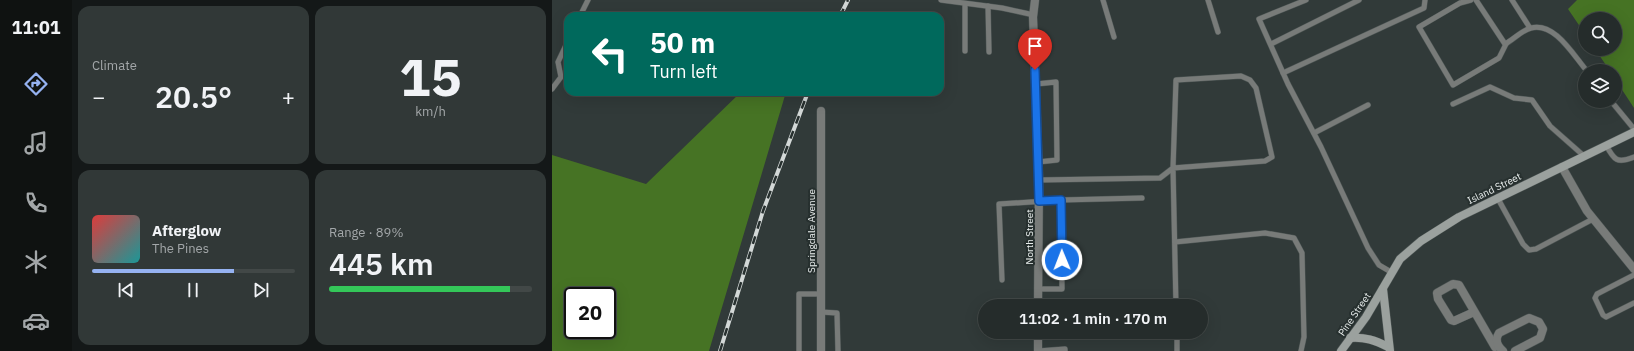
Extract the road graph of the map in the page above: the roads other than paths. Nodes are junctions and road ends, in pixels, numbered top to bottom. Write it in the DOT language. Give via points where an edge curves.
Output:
graph roads {
  1 [pos="588,0"];
  2 [pos="941,0"];
  3 [pos="1102,0"];
  4 [pos="1208,0"];
  5 [pos="1306,0"];
  6 [pos="1359,0"];
  7 [pos="1425,0"];
  8 [pos="1471,0"];
  9 [pos="1476,0"];
  10 [pos="1512,0"];
  11 [pos="1037,1"];
  12 [pos="965,4"];
  13 [pos="988,6"];
  14 [pos="582,12"];
  15 [pos="1034,15"];
  16 [pos="1530,28"];
  17 [pos="1218,32"];
  18 [pos="1114,37"];
  19 [pos="1270,44"];
  20 [pos="1506,44"];
  21 [pos="564,49"];
  22 [pos="965,52"];
  23 [pos="989,52"];
  24 [pos="1580,64"];
  25 [pos="1283,72"];
  26 [pos="1036,84"];
  27 [pos="552,89"];
  28 [pos="1454,104"];
  29 [pos="1368,105"];
  30 [pos="1616,108"];
  31 [pos="821,111"];
  32 [pos="1634,131"];
  33 [pos="1314,134"];
  34 [pos="1606,145"];
  35 [pos="1584,156"];
  36 [pos="1634,157"];
  37 [pos="1038,162"];
  38 [pos="1562,167"];
  39 [pos="1173,168"];
  40 [pos="1039,180"];
  41 [pos="1497,197"];
  42 [pos="1142,198"];
  43 [pos="1061,200"];
  44 [pos="1039,201"];
  45 [pos="1593,219"];
  46 [pos="1175,242"];
  47 [pos="1634,269"];
  48 [pos="1391,272"];
  49 [pos="1634,275"];
  50 [pos="1002,280"];
  51 [pos="1038,289"];
  52 [pos="1383,289"];
  53 [pos="822,294"];
  54 [pos="1038,299"];
  55 [pos="1176,299"];
  56 [pos="1634,303"];
  57 [pos="821,312"];
  58 [pos="1474,312"];
  59 [pos="1350,338"];
  60 [pos="1038,339"];
  61 [pos="1177,339"];
  62 [pos="1389,349"];
  63 [pos="1496,349"];
  64 [pos="799,351"];
  65 [pos="821,351"];
  66 [pos="838,351"];
  67 [pos="1038,351"];
  68 [pos="1065,351"];
  69 [pos="1177,351"];
  70 [pos="1301,351"];
  71 [pos="1340,351"];
  72 [pos="1515,351"];
  1 -- 14 [label="lane"];
  2 -- 12 [label="lane"];
  3 -- 18 [label="lane"];
  4 -- 17 [label="lane"];
  5 -- 19 [label="lane" via="1259,19"];
  6 -- 19 [label="lane"];
  7 -- 25 [label="lane" via="1424,8"];
  8 -- 20 [label="lane" via="1460,3 1419,27 1453,85 1499,58"];
  9 -- 20 [label="lane"];
  10 -- 16 [label="lane"];
  11 -- 15 [label="street, North Street"];
  12 -- 13 [label="lane"];
  12 -- 22 [label="lane"];
  13 -- 15 [label="lane"];
  13 -- 23 [label="lane"];
  15 -- 26 [label="street, North Street"];
  16 -- 20 [label="lane"];
  16 -- 24 [label="lane" via="1547,28 1556,33"];
  19 -- 25 [label="lane"];
  21 -- 27 [label="lane" via="558,62 561,77"];
  25 -- 33 [label="lane"];
  26 -- 37 [label="street, North Street"];
  26 -- 37 [label="lane" via="1056,82 1057,160"];
  28 -- 35 [label="lane" via="1490,87 1514,98 1532,100 1550,126"];
  29 -- 33 [label="lane"];
  30 -- 32 [label="lane"];
  31 -- 53 [label="street, Springdale Avenue"];
  32 -- 34 [label="street, Island Street"];
  33 -- 48 [label="lane" via="1368,248 1378,265"];
  34 -- 35 [label="street, Island Street"];
  34 -- 36 [label="lane" via="1617,160"];
  35 -- 38 [label="street, Island Street"];
  37 -- 40 [label="street, North Street"];
  38 -- 41 [label="street, Island Street"];
  38 -- 45 [label="street"];
  39 -- 39 [label="lane" via="1266,161 1272,157 1256,88 1250,80 1241,76 1176,80"];
  39 -- 40 [label="lane" via="1160,178"];
  39 -- 46 [label="lane"];
  40 -- 44 [label="street, North Street"];
  41 -- 45 [label="lane" via="1523,244 1529,250 1536,249"];
  41 -- 48 [label="street, Island Street" via="1421,241 1400,259"];
  42 -- 43 [label="lane"];
  43 -- 44 [label="lane"];
  43 -- 51 [label="lane" via="1062,290"];
  44 -- 50 [label="lane" via="999,204"];
  44 -- 51 [label="street, North Street"];
  45 -- 47 [label="street"];
  46 -- 55 [label="lane"];
  46 -- 70 [label="lane" via="1265,233 1294,238 1302,253 1304,337"];
  48 -- 52 [label="street, Island Street"];
  49 -- 56 [label="lane" via="1597,294 1595,298 1606,317"];
  51 -- 54 [label="street, North Street"];
  52 -- 59 [label="street, Pine Street" via="1366,318"];
  52 -- 62 [label="street"];
  53 -- 57 [label="street, Springdale Avenue"];
  53 -- 64 [label="lane" via="799,294"];
  57 -- 65 [label="street, Springdale Avenue"];
  57 -- 66 [label="lane" via="838,313"];
  58 -- 58 [label="street" via="1457,284 1437,293 1451,320"];
  58 -- 63 [label="street"];
  59 -- 62 [label="street" via="1374,340"];
  59 -- 71 [label="street, Pine Street"];
  60 -- 67 [label="street"];
  61 -- 69 [label="lane"];
  63 -- 72 [label="street" via="1499,334 1529,318 1539,322 1543,329 1540,338"];
  67 -- 68 [label="lane"];
}
